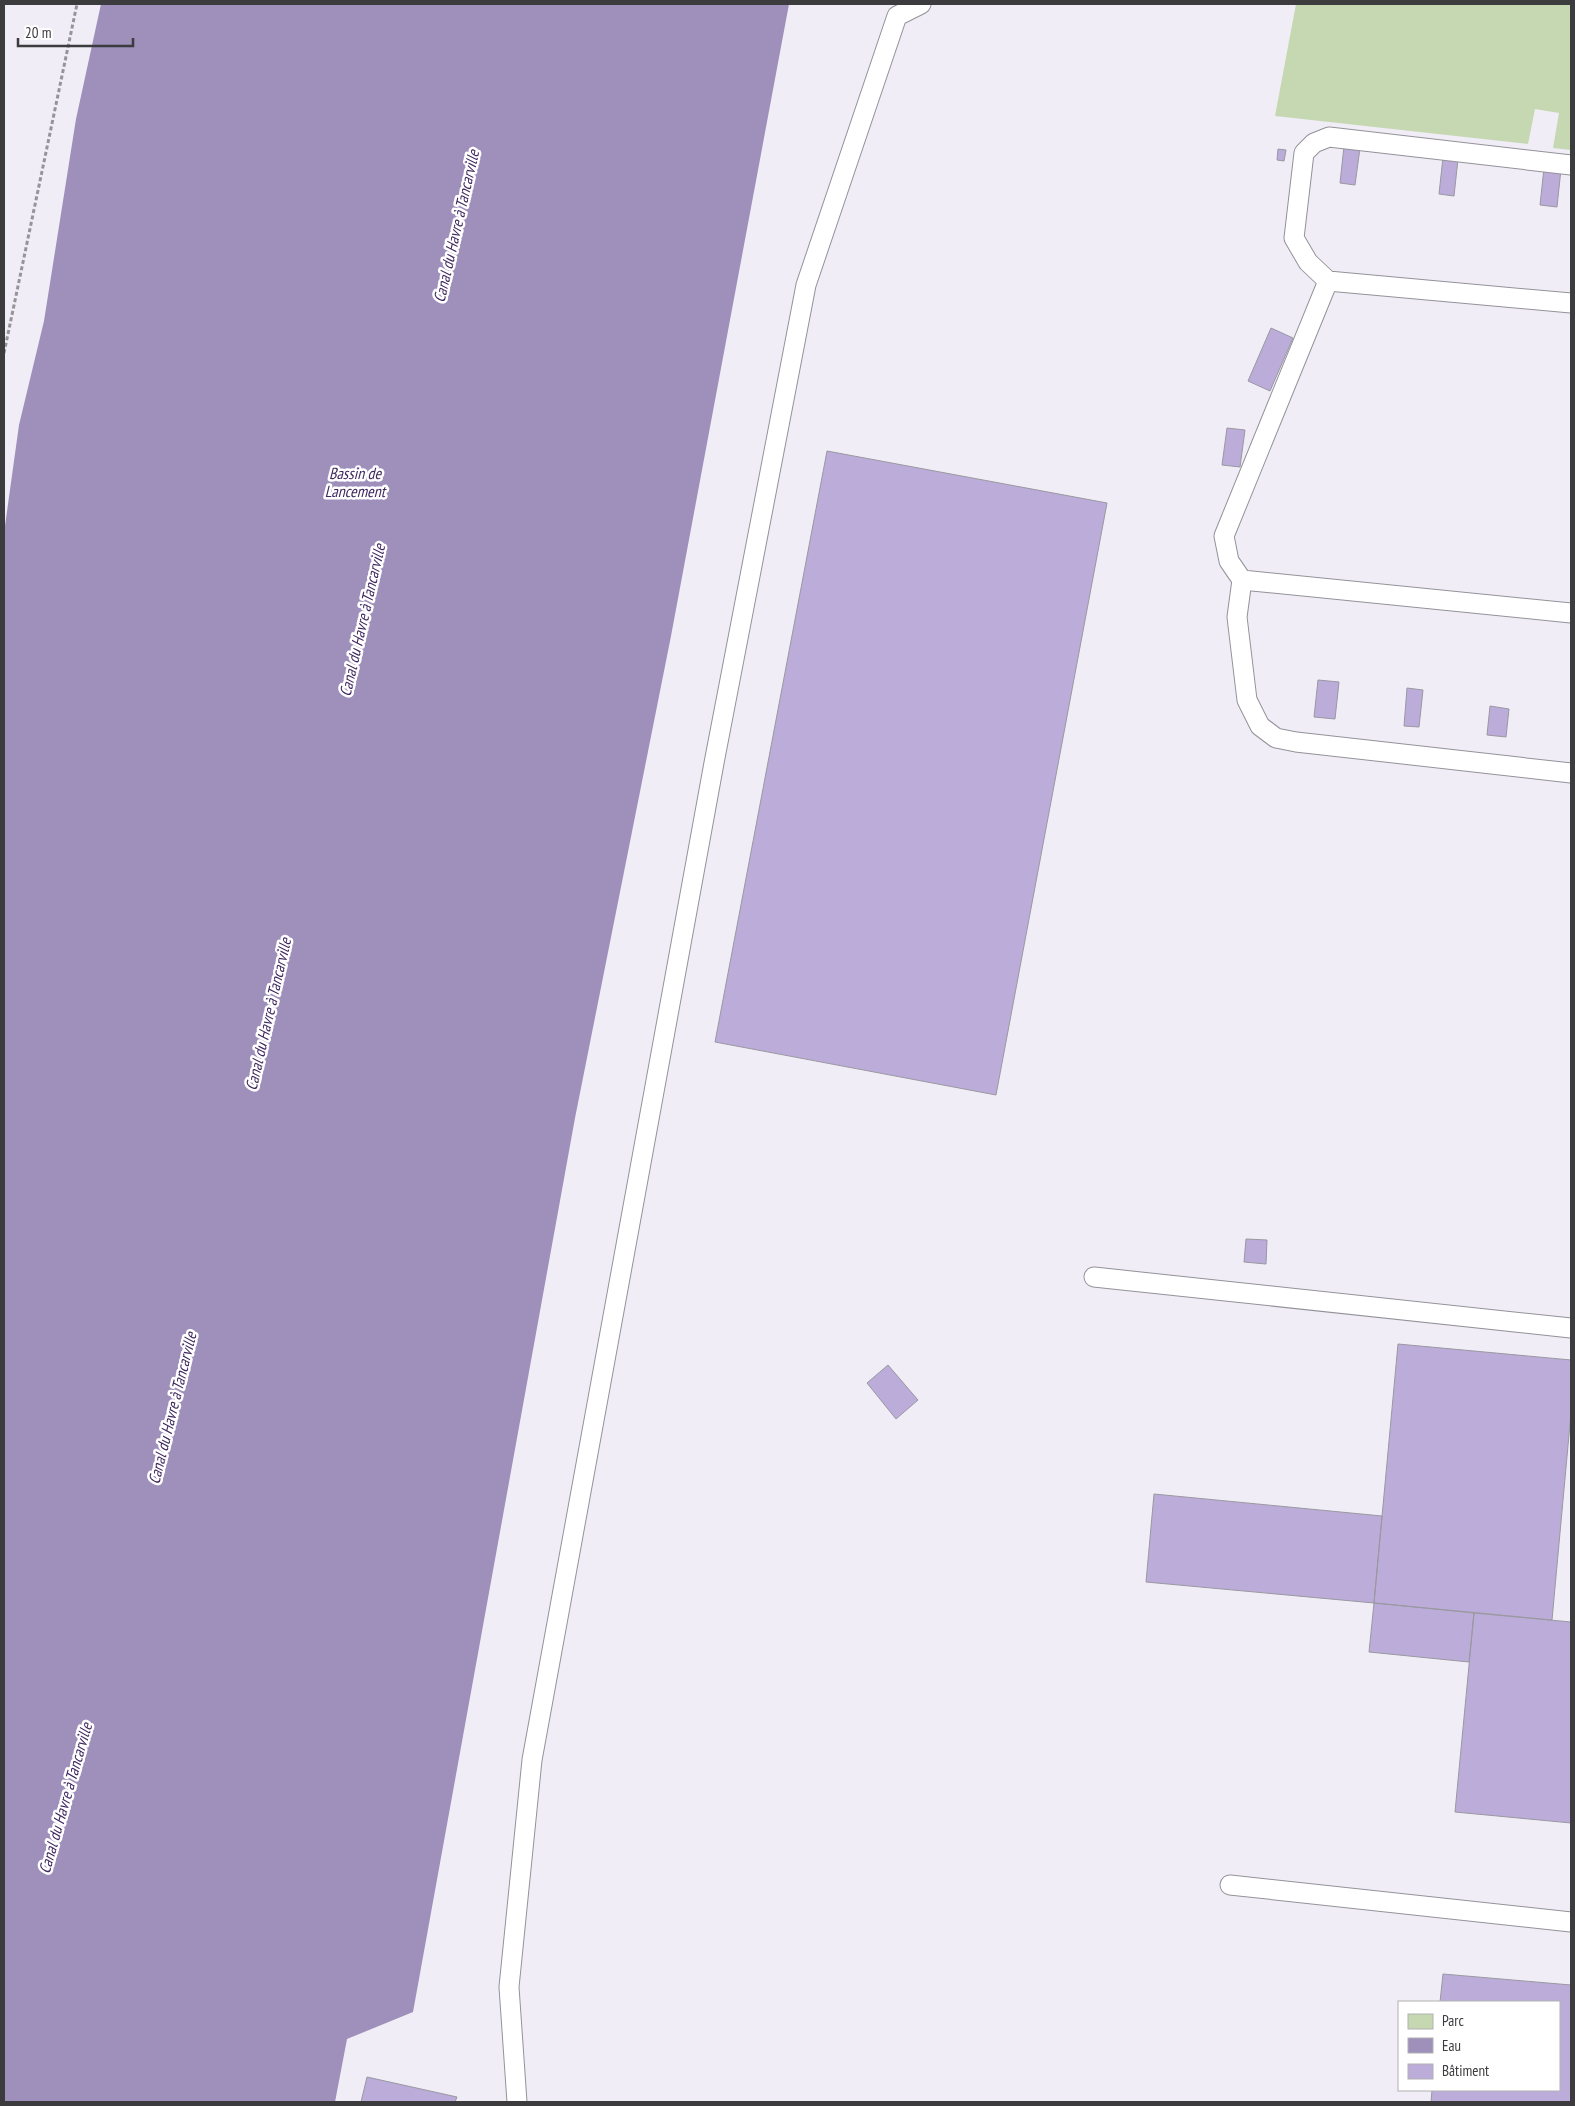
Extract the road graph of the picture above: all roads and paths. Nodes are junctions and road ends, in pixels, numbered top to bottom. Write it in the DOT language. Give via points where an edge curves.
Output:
graph roads {
  1 [pos="77,4"];
  2 [pos="921,4"];
  3 [pos="1571,166"];
  4 [pos="1328,281"];
  5 [pos="1571,303"];
  6 [pos="4,353"];
  7 [pos="1242,580"];
  8 [pos="1571,613"];
  9 [pos="1571,773"];
  10 [pos="1094,1277"];
  11 [pos="1571,1328"];
  12 [pos="1230,1885"];
  13 [pos="1571,1922"];
  14 [pos="517,2102"];
  1 -- 6 [label="path"];
  2 -- 14 [label="lane" via="897,16 806,284 712,773 532,1760 509,1987"];
  3 -- 4 [label="lane" via="1329,137 1314,143 1304,153 1294,238 1308,262"];
  4 -- 5 [label="lane"];
  4 -- 7 [label="lane" via="1224,536 1229,560"];
  7 -- 8 [label="lane"];
  7 -- 9 [label="lane" via="1237,617 1247,700 1260,726 1276,738"];
  10 -- 11 [label="lane"];
  12 -- 13 [label="lane"];
}
